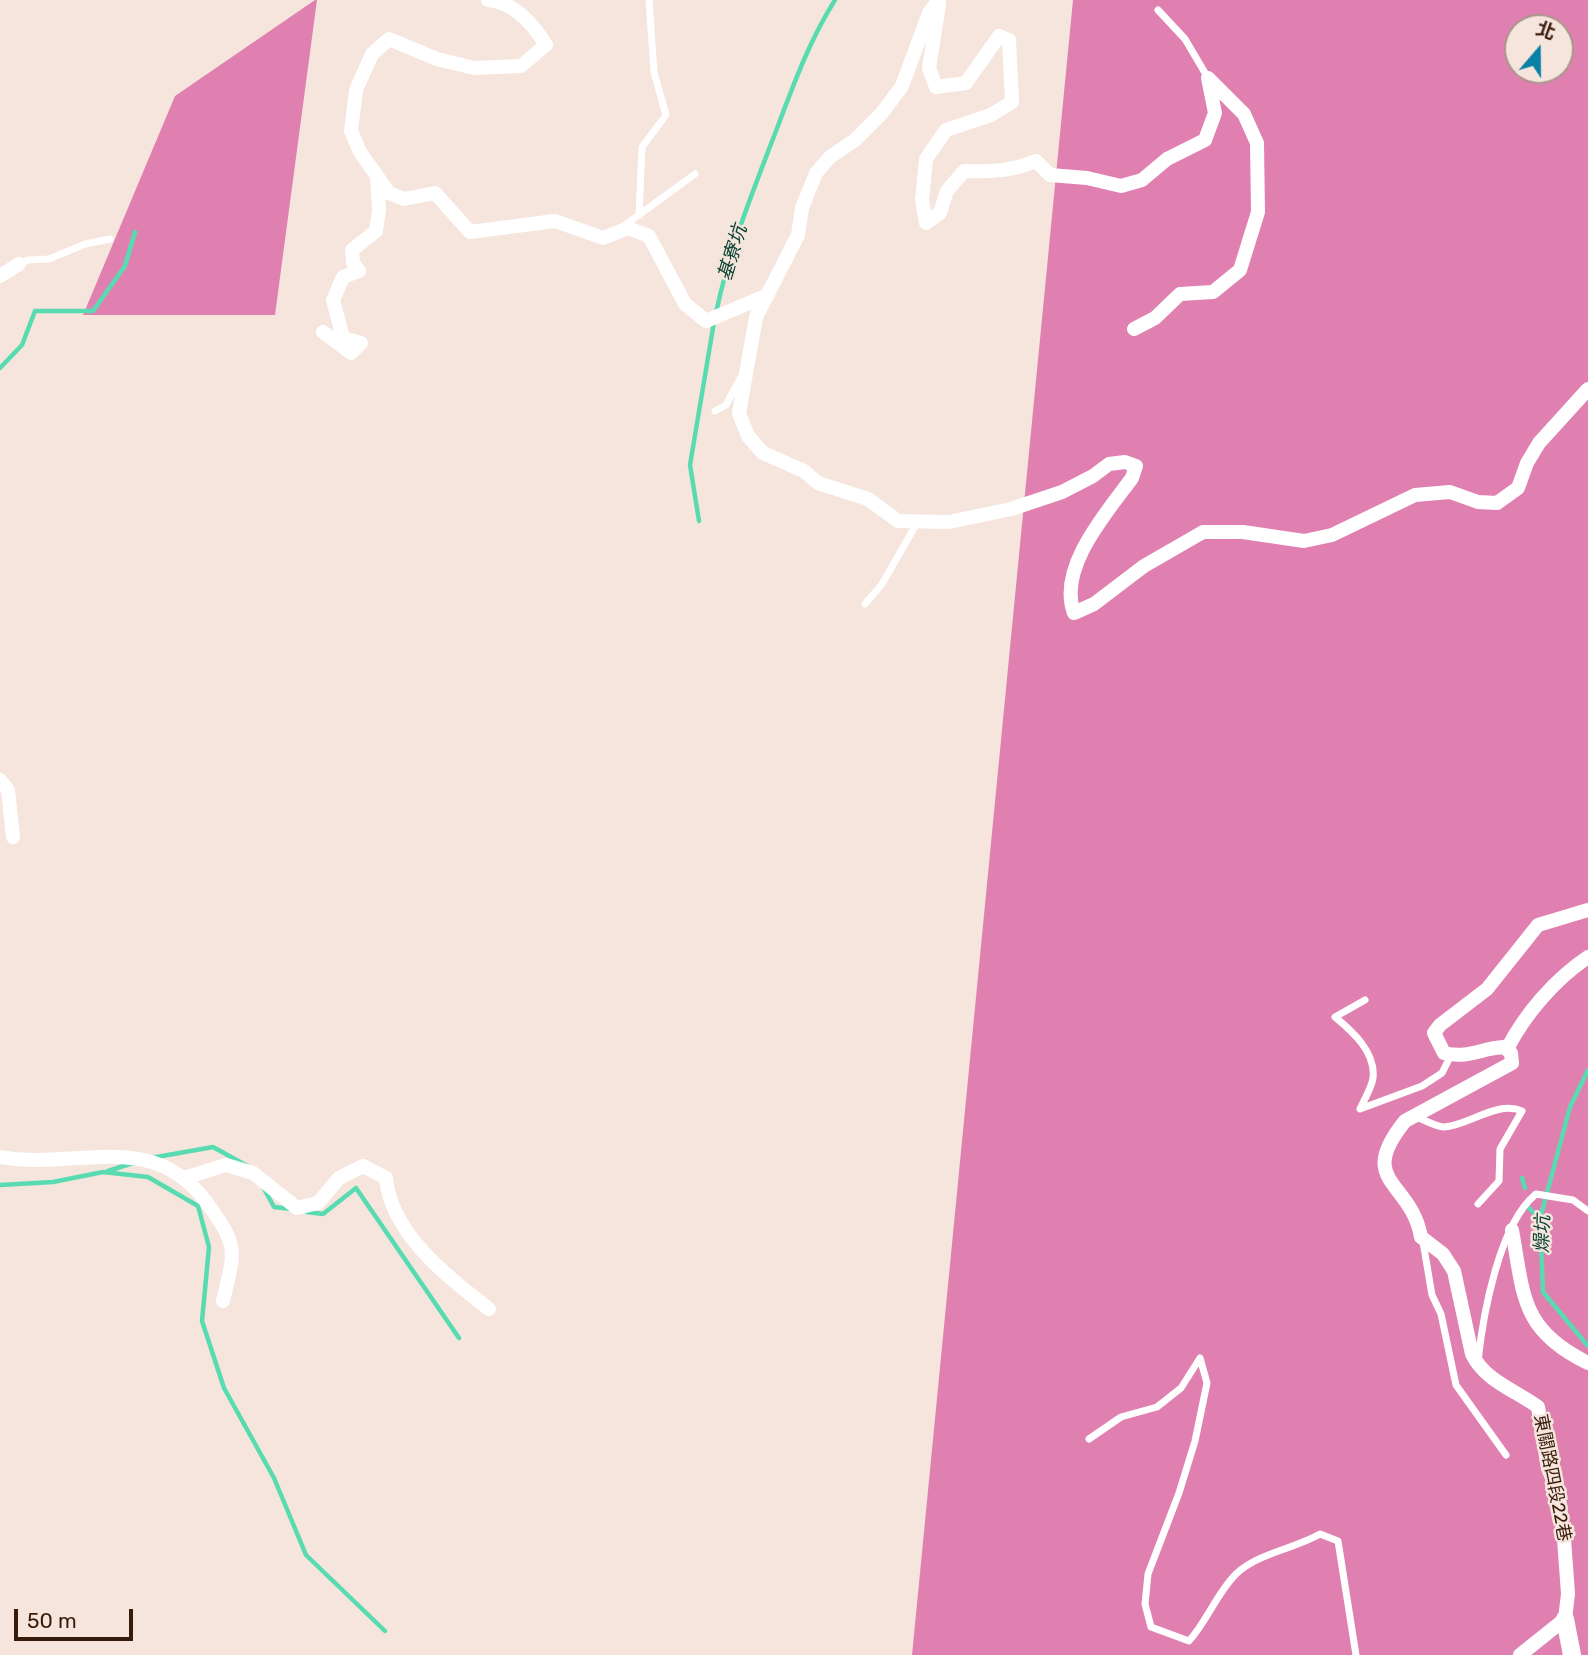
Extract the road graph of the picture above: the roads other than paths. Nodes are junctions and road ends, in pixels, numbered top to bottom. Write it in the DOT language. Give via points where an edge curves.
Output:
graph roads {
  1 [pos="488,0"];
  2 [pos="649,0"];
  3 [pos="939,0"];
  4 [pos="1158,10"];
  5 [pos="1208,78"];
  6 [pos="695,174"];
  7 [pos="377,177"];
  8 [pos="639,215"];
  9 [pos="611,235"];
  10 [pos="110,239"];
  11 [pos="19,264"];
  12 [pos="0,276"];
  13 [pos="768,295"];
  14 [pos="1133,329"];
  15 [pos="323,332"];
  16 [pos="747,369"];
  17 [pos="1588,389"];
  18 [pos="715,411"];
  19 [pos="917,522"];
  20 [pos="865,604"];
  21 [pos="0,780"];
  22 [pos="13,837"];
  23 [pos="1588,911"];
  24 [pos="1588,957"];
  25 [pos="1365,1000"];
  26 [pos="1507,1049"];
  27 [pos="1451,1055"];
  28 [pos="1414,1115"];
  29 [pos="0,1157"];
  30 [pos="184,1178"];
  31 [pos="1478,1204"];
  32 [pos="1588,1211"];
  33 [pos="1512,1230"];
  34 [pos="1421,1237"];
  35 [pos="223,1301"];
  36 [pos="489,1309"];
  37 [pos="1588,1363"];
  38 [pos="1477,1365"];
  39 [pos="1089,1439"];
  40 [pos="1506,1455"];
  41 [pos="1565,1619"];
  42 [pos="1356,1655"];
  43 [pos="1520,1655"];
  44 [pos="1572,1655"];
  1 -- 7 [label="street" via="499,1 533,23 546,45 521,66 474,68 389,38 372,54 356,90 351,131"];
  2 -- 8 [label="lane" via="653,72 666,115 642,147"];
  3 -- 5 [label="street" via="929,68 936,87 966,83 999,36 1009,40 1012,102 991,115 946,130 926,159 922,200 926,223 940,213 947,191 964,170 994,172 1036,161 1050,175 1087,178 1112,186 1142,180 1167,159 1205,140 1215,113"];
  3 -- 13 [label="street" via="929,13 902,86 883,113 816,173 802,208 798,235"];
  4 -- 5 [label="lane" via="1185,39"];
  5 -- 14 [label="street" via="1244,114 1257,143 1258,212 1240,270 1213,292 1180,294 1155,318"];
  6 -- 8 [label="lane"];
  7 -- 9 [label="street" via="389,193 404,199 435,193 470,232 555,220 603,238"];
  7 -- 15 [label="street" via="376,231 352,250 359,271 343,277 333,300 343,338 361,344 351,352"];
  8 -- 9 [label="lane"];
  9 -- 13 [label="street" via="628,228 649,236 685,304 706,321"];
  10 -- 11 [label="lane"];
  11 -- 12 [label="street"];
  13 -- 16 [label="street" via="756,317"];
  16 -- 18 [label="lane" via="726,405"];
  16 -- 19 [label="street" via="738,413 748,436 764,453 804,471 818,483 868,499 898,521"];
  17 -- 19 [label="street" via="1539,443 1518,488 1497,503 1450,492 1415,495 1332,535 1304,541 1243,532 1203,533 1074,613 1069,601 1082,547 1136,466 1108,464 1062,492 1011,509 949,522"];
  19 -- 20 [label="lane" via="882,584"];
  21 -- 22 [label="street" via="8,790"];
  23 -- 27 [label="street" via="1538,925 1487,989 1440,1025 1434,1033 1437,1044 1444,1054"];
  24 -- 26 [label="street" via="1521,1021"];
  25 -- 27 [label="lane" via="1335,1017 1355,1033 1369,1056 1373,1077 1360,1109 1422,1086 1442,1073"];
  26 -- 27 [label="street"];
  26 -- 28 [label="street" via="1512,1063 1503,1070"];
  28 -- 31 [label="lane" via="1443,1127 1502,1110 1521,1111 1500,1149 1499,1181"];
  28 -- 34 [label="street" via="1392,1136 1382,1158 1387,1175 1418,1218"];
  29 -- 30 [label="street" via="120,1155 171,1167"];
  30 -- 35 [label="street" via="204,1199 232,1244"];
  30 -- 36 [label="street" via="226,1165 253,1173 296,1208 318,1203 339,1178 363,1166 386,1178 388,1197 433,1263"];
  32 -- 33 [label="lane" via="1573,1200 1536,1194 1521,1206"];
  33 -- 37 [label="street" via="1527,1305 1543,1334"];
  33 -- 38 [label="lane" via="1495,1268"];
  34 -- 38 [label="street" via="1443,1254 1454,1271"];
  34 -- 40 [label="lane" via="1456,1385"];
  38 -- 41 [label="street, 東關路四段22巷" via="1538,1406 1543,1419 1543,1440 1558,1492 1564,1539"];
  39 -- 42 [label="lane" via="1121,1417 1157,1407 1181,1388 1200,1358 1207,1383 1195,1441 1148,1574 1145,1604 1151,1628 1189,1641 1237,1573 1320,1534 1338,1541"];
  41 -- 43 [label="street"];
  41 -- 44 [label="street, 東關路四段22巷"];
}
